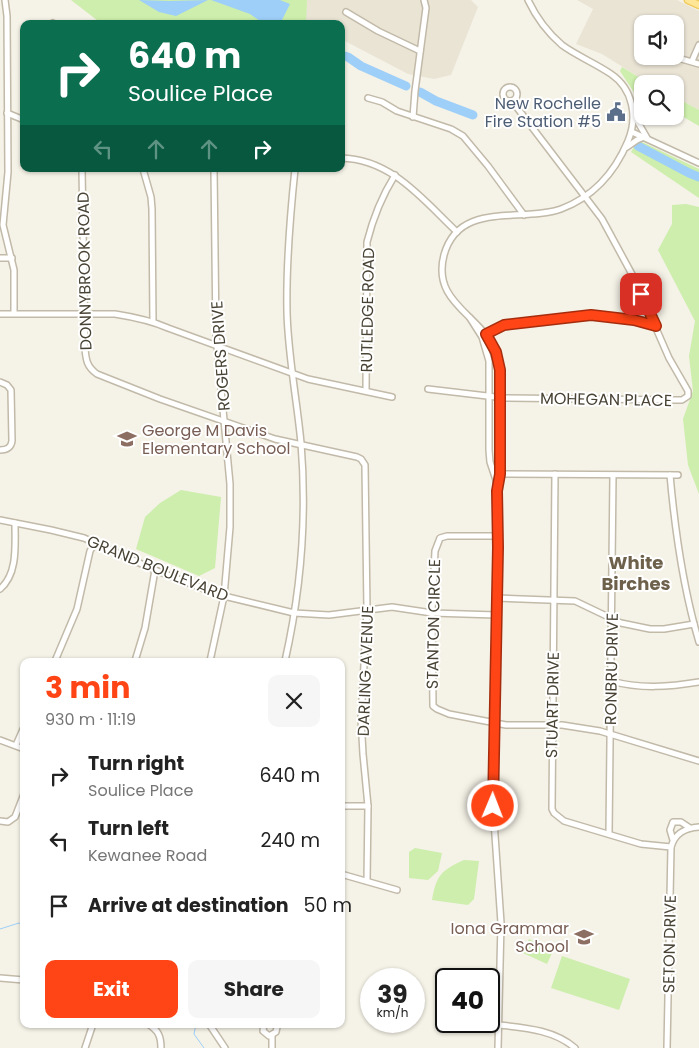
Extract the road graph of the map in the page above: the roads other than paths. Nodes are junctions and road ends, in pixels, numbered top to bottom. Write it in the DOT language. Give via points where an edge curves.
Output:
graph roads {
  1 [pos="5,0"];
  2 [pos="424,0"];
  3 [pos="528,0"];
  4 [pos="688,0"];
  5 [pos="699,5"];
  6 [pos="3,8"];
  7 [pos="346,12"];
  8 [pos="699,45"];
  9 [pos="420,51"];
  10 [pos="684,59"];
  11 [pos="692,61"];
  12 [pos="699,64"];
  13 [pos="368,98"];
  14 [pos="512,100"];
  15 [pos="8,113"];
  16 [pos="634,115"];
  17 [pos="413,117"];
  18 [pos="20,118"];
  19 [pos="639,125"];
  20 [pos="632,132"];
  21 [pos="646,138"];
  22 [pos="625,149"];
  23 [pos="345,158"];
  24 [pos="699,163"];
  25 [pos="82,172"];
  26 [pos="144,172"];
  27 [pos="214,172"];
  28 [pos="295,172"];
  29 [pos="395,175"];
  30 [pos="0,180"];
  31 [pos="7,181"];
  32 [pos="585,196"];
  33 [pos="524,215"];
  34 [pos="456,232"];
  35 [pos="0,258"];
  36 [pos="12,258"];
  37 [pos="14,313"];
  38 [pos="0,314"];
  39 [pos="84,314"];
  40 [pos="153,322"];
  41 [pos="656,326"];
  42 [pos="484,335"];
  43 [pos="217,346"];
  44 [pos="293,374"];
  45 [pos="0,382"];
  46 [pos="428,389"];
  47 [pos="366,391"];
  48 [pos="489,396"];
  49 [pos="392,397"];
  50 [pos="500,398"];
  51 [pos="224,421"];
  52 [pos="301,445"];
  53 [pos="0,450"];
  54 [pos="497,474"];
  55 [pos="555,474"];
  56 [pos="613,475"];
  57 [pos="670,475"];
  58 [pos="678,476"];
  59 [pos="0,520"];
  60 [pos="15,523"];
  61 [pos="498,536"];
  62 [pos="95,543"];
  63 [pos="155,570"];
  64 [pos="0,589"];
  65 [pos="224,596"];
  66 [pos="496,598"];
  67 [pos="553,600"];
  68 [pos="367,610"];
  69 [pos="294,613"];
  70 [pos="432,613"];
  71 [pos="496,614"];
  72 [pos="612,619"];
  73 [pos="694,624"];
  74 [pos="699,642"];
  75 [pos="56,658"];
  76 [pos="137,658"];
  77 [pos="211,658"];
  78 [pos="286,658"];
  79 [pos="611,681"];
  80 [pos="699,682"];
  81 [pos="494,723"];
  82 [pos="552,725"];
  83 [pos="611,734"];
  84 [pos="20,736"];
  85 [pos="0,740"];
  86 [pos="16,745"];
  87 [pos="20,747"];
  88 [pos="699,761"];
  89 [pos="20,803"];
  90 [pos="345,806"];
  91 [pos="368,806"];
  92 [pos="0,821"];
  93 [pos="699,826"];
  94 [pos="690,828"];
  95 [pos="609,833"];
  96 [pos="673,840"];
  97 [pos="671,848"];
  98 [pos="345,875"];
  99 [pos="367,881"];
  100 [pos="397,890"];
  101 [pos="500,974"];
  102 [pos="0,978"];
  103 [pos="20,980"];
  104 [pos="500,1025"];
  105 [pos="91,1028"];
  106 [pos="153,1028"];
  107 [pos="212,1028"];
  108 [pos="263,1028"];
  109 [pos="276,1028"];
  110 [pos="499,1033"];
  111 [pos="272,1036"];
  112 [pos="85,1048"];
  113 [pos="161,1048"];
  114 [pos="225,1048"];
  115 [pos="272,1048"];
  116 [pos="498,1048"];
  117 [pos="575,1048"];
  118 [pos="668,1048"];
  1 -- 6 [label="street"];
  2 -- 9 [label="street" via="426,8"];
  3 -- 16 [label="street" via="542,24 558,41 616,78 630,98"];
  4 -- 5 [label="main road"];
  6 -- 15 [label="street" via="8,16"];
  7 -- 9 [label="street"];
  8 -- 11 [label="street"];
  9 -- 17 [label="street"];
  10 -- 11 [label="street"];
  11 -- 12 [label="street"];
  13 -- 17 [label="street"];
  14 -- 32 [label="street"];
  15 -- 18 [label="street"];
  15 -- 31 [label="street"];
  16 -- 20 [label="street"];
  17 -- 33 [label="street" via="463,136"];
  19 -- 21 [label="street"];
  20 -- 21 [label="street"];
  20 -- 22 [label="street"];
  21 -- 22 [label="street"];
  21 -- 24 [label="street"];
  22 -- 32 [label="street" via="608,176"];
  23 -- 29 [label="street" via="375,164"];
  25 -- 39 [label="street, DONNYBROOK ROAD"];
  26 -- 40 [label="street" via="152,209"];
  27 -- 43 [label="street, ROGERS DRIVE"];
  28 -- 44 [label="street" via="287,268 287,314"];
  29 -- 34 [label="street"];
  29 -- 47 [label="street, RUTLEDGE ROAD" via="367,242"];
  30 -- 31 [label="street"];
  31 -- 36 [label="street" via="3,226"];
  32 -- 33 [label="street" via="562,208"];
  32 -- 41 [label="street" via="617,245"];
  33 -- 34 [label="street" via="484,217"];
  34 -- 42 [label="street" via="444,253 442,269 446,291"];
  35 -- 36 [label="street"];
  36 -- 37 [label="street"];
  37 -- 38 [label="street"];
  37 -- 39 [label="street"];
  39 -- 40 [label="street" via="116,314"];
  39 -- 51 [label="street, DONNYBROOK ROAD" via="89,368 160,399"];
  40 -- 43 [label="street"];
  41 -- 42 [label="street" via="591,315 504,325"];
  41 -- 50 [label="street, MOHEGAN PLACE" via="688,391 682,400"];
  42 -- 48 [label="street" via="490,361"];
  42 -- 50 [label="street" via="496,352"];
  43 -- 44 [label="street"];
  43 -- 51 [label="street, ROGERS DRIVE"];
  44 -- 47 [label="street"];
  44 -- 52 [label="street"];
  45 -- 53 [label="street" via="11,390 12,445"];
  46 -- 48 [label="street"];
  47 -- 49 [label="street"];
  48 -- 50 [label="street"];
  48 -- 54 [label="street" via="490,462"];
  50 -- 54 [label="street"];
  51 -- 52 [label="street"];
  51 -- 65 [label="street, ROGERS DRIVE" via="230,527"];
  52 -- 68 [label="street, DARLING AVENUE" via="357,457 365,465"];
  52 -- 69 [label="street" via="300,570"];
  54 -- 55 [label="street"];
  54 -- 61 [label="street"];
  55 -- 56 [label="street"];
  55 -- 67 [label="street, STUART DRIVE"];
  56 -- 57 [label="street"];
  56 -- 72 [label="street, RONBRU DRIVE"];
  57 -- 58 [label="street"];
  57 -- 73 [label="street" via="678,544"];
  59 -- 60 [label="street, GRAND BOULEVARD"];
  60 -- 62 [label="street, GRAND BOULEVARD"];
  60 -- 64 [label="street" via="15,558"];
  61 -- 66 [label="street"];
  61 -- 70 [label="street, STANTON CIRCLE" via="440,538 435,551"];
  62 -- 63 [label="street, GRAND BOULEVARD"];
  62 -- 75 [label="street" via="90,551 74,619"];
  63 -- 65 [label="street, GRAND BOULEVARD"];
  63 -- 76 [label="street"];
  65 -- 69 [label="street, GRAND BOULEVARD"];
  65 -- 77 [label="street, ROGERS DRIVE"];
  66 -- 67 [label="street"];
  66 -- 71 [label="street"];
  67 -- 72 [label="street" via="580,602"];
  67 -- 82 [label="street, STUART DRIVE"];
  68 -- 69 [label="street, GRAND BOULEVARD" via="329,615"];
  68 -- 70 [label="street, GRAND BOULEVARD" via="392,607"];
  68 -- 91 [label="street, DARLING AVENUE" via="361,719"];
  69 -- 78 [label="street"];
  70 -- 71 [label="street, GRAND BOULEVARD"];
  70 -- 81 [label="street, STANTON CIRCLE" via="433,706 449,714"];
  71 -- 81 [label="street"];
  72 -- 73 [label="street" via="650,629"];
  72 -- 79 [label="street, RONBRU DRIVE"];
  73 -- 74 [label="street"];
  79 -- 80 [label="street" via="648,687"];
  79 -- 83 [label="street, RONBRU DRIVE"];
  81 -- 82 [label="street"];
  81 -- 101 [label="street" via="493,819 501,923"];
  82 -- 83 [label="street"];
  82 -- 95 [label="street, STUART DRIVE" via="551,800 554,813 564,821"];
  83 -- 88 [label="street"];
  83 -- 95 [label="street, RONBRU DRIVE"];
  84 -- 86 [label="street"];
  85 -- 86 [label="street"];
  86 -- 87 [label="street"];
  89 -- 92 [label="street" via="14,817 8,822"];
  90 -- 91 [label="street"];
  91 -- 99 [label="street, DARLING AVENUE"];
  93 -- 94 [label="street, SETON DRIVE"];
  94 -- 96 [label="street, SETON DRIVE"];
  94 -- 96 [label="street, SETON DRIVE" via="681,822 673,822 670,830"];
  95 -- 97 [label="street, STUART DRIVE" via="651,846"];
  96 -- 97 [label="street, SETON DRIVE"];
  97 -- 118 [label="street, SETON DRIVE"];
  98 -- 99 [label="street"];
  99 -- 100 [label="street"];
  102 -- 103 [label="street"];
  104 -- 117 [label="street" via="542,1032"];
  105 -- 112 [label="street"];
  106 -- 113 [label="street" via="158,1032"];
  107 -- 114 [label="street"];
  108 -- 111 [label="street" via="266,1035"];
  109 -- 111 [label="street"];
  110 -- 116 [label="street"];
  111 -- 115 [label="street"];
}
